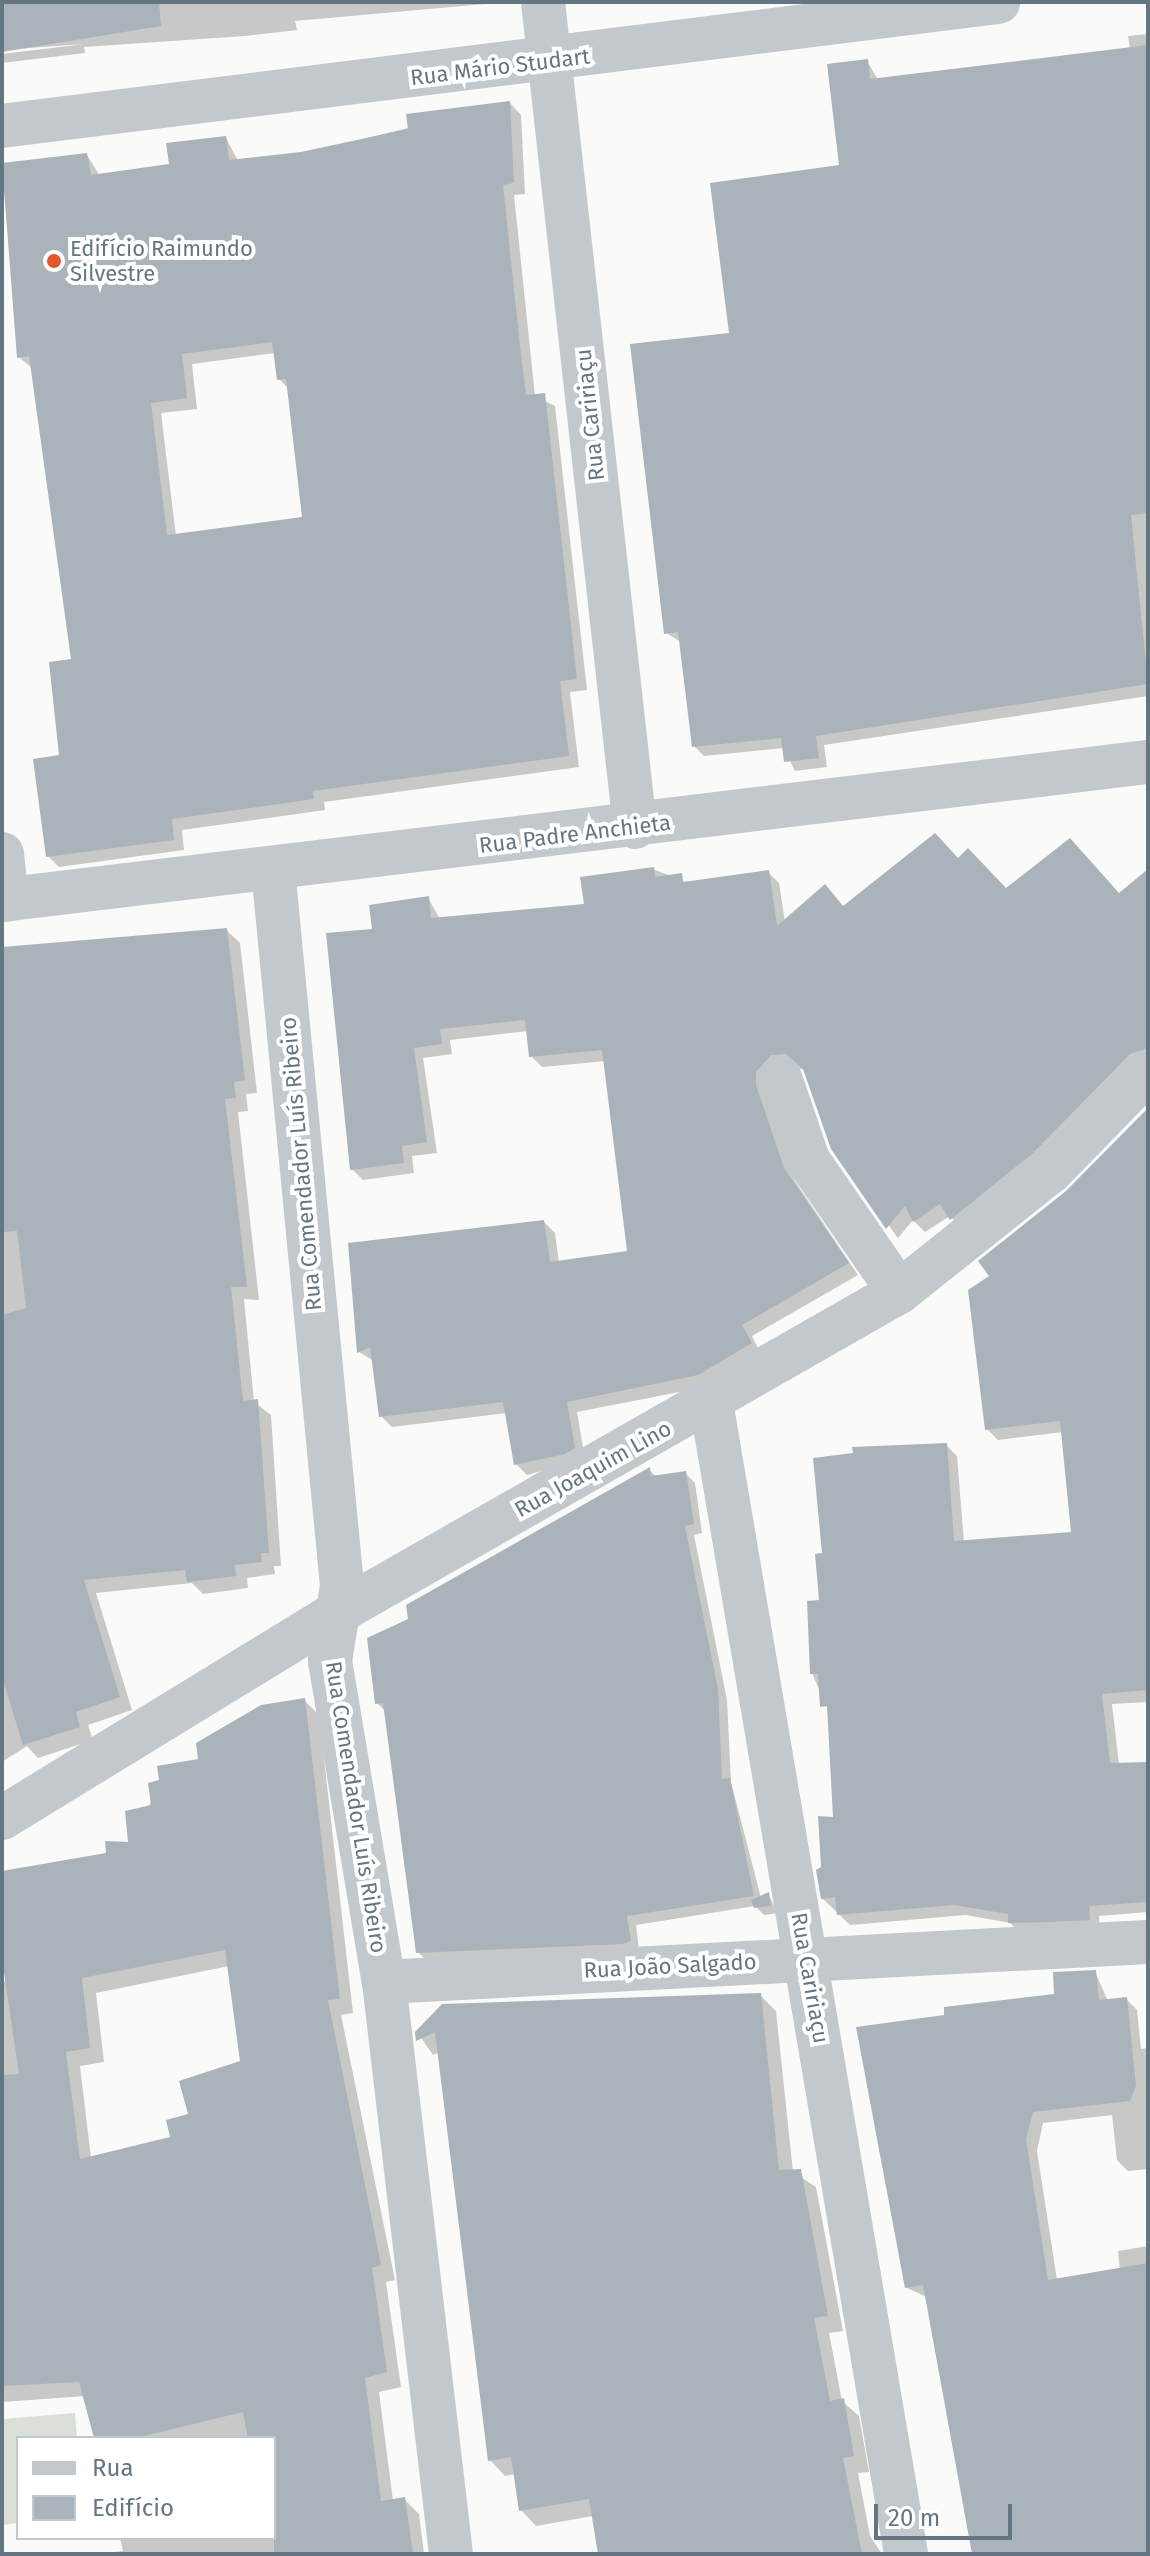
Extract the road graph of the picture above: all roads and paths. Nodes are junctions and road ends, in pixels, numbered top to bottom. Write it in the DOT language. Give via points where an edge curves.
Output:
graph roads {
  1 [pos="543,2"];
  2 [pos="998,2"];
  3 [pos="913,7"];
  4 [pos="550,62"];
  5 [pos="2,126"];
  6 [pos="1148,762"];
  7 [pos="635,827"];
  8 [pos="2,854"];
  9 [pos="273,869"];
  10 [pos="4,900"];
  11 [pos="1148,1072"];
  12 [pos="780,1078"];
  13 [pos="899,1292"];
  14 [pos="711,1402"];
  15 [pos="335,1614"];
  16 [pos="2,1818"];
  17 [pos="1148,1942"];
  18 [pos="806,1957"];
  19 [pos="384,1982"];
  20 [pos="451,2554"];
  21 [pos="906,2554"];
  1 -- 4 [label="street, Rua Caririaçu"];
  2 -- 3 [label="street, Rua Mário Studart"];
  3 -- 4 [label="street, Rua Mário Studart"];
  4 -- 5 [label="street, Rua Mário Studart"];
  4 -- 7 [label="street, Rua Caririaçu"];
  6 -- 7 [label="street, Rua Padre Anchieta"];
  7 -- 9 [label="street, Rua Padre Anchieta"];
  8 -- 10 [label="street"];
  9 -- 10 [label="street, Rua Padre Anchieta"];
  9 -- 15 [label="street, Rua Comendador Luís Ribeiro" via="342,1586"];
  11 -- 13 [label="street, Rua Joaquim Lino" via="1050,1172"];
  12 -- 13 [label="street" via="808,1160"];
  13 -- 14 [label="street, Rua Joaquim Lino"];
  14 -- 15 [label="street, Rua Joaquim Lino"];
  14 -- 18 [label="street, Rua Caririaçu"];
  15 -- 16 [label="street, Rua Joaquim Lino"];
  15 -- 19 [label="street, Rua Comendador Luís Ribeiro" via="330,1661"];
  17 -- 18 [label="street, Rua João Salgado"];
  18 -- 19 [label="street, Rua João Salgado"];
  18 -- 21 [label="street, Rua Caririaçu"];
  19 -- 20 [label="street, Rua Comendador Luís Ribeiro"];
}
